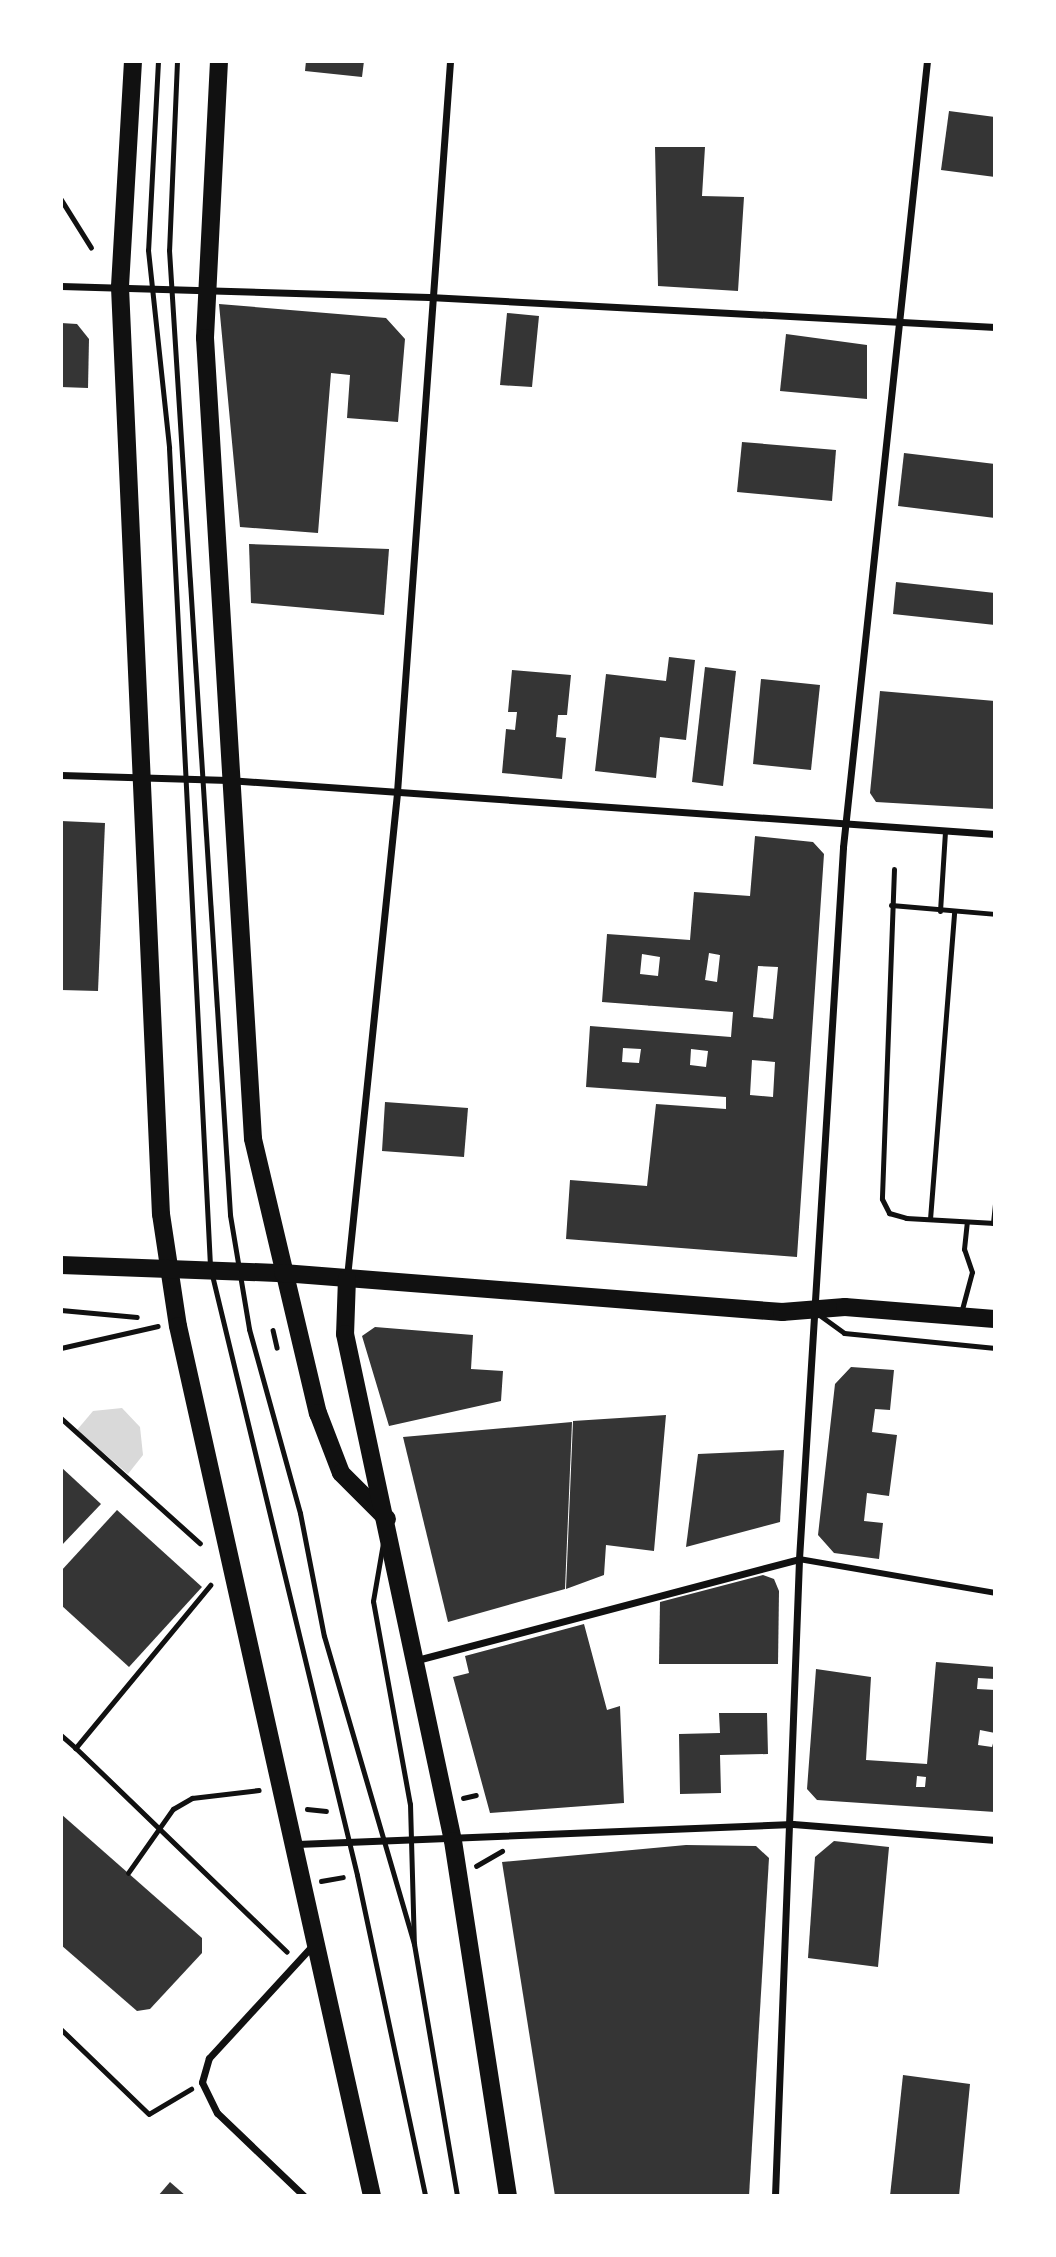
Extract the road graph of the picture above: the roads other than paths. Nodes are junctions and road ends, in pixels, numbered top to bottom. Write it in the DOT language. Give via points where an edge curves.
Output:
graph roads {
  1 [pos="133,61"];
  2 [pos="158,61"];
  3 [pos="177,61"];
  4 [pos="219,61"];
  5 [pos="450,61"];
  6 [pos="927,61"];
  7 [pos="61,286"];
  8 [pos="120,287"];
  9 [pos="152,287"];
  10 [pos="173,288"];
  11 [pos="205,288"];
  12 [pos="429,297"];
  13 [pos="898,320"];
  14 [pos="995,327"];
  15 [pos="61,775"];
  16 [pos="143,777"];
  17 [pos="183,780"];
  18 [pos="205,780"];
  19 [pos="228,780"];
  20 [pos="397,792"];
  21 [pos="845,824"];
  22 [pos="945,831"];
  23 [pos="995,834"];
  24 [pos="894,869"];
  25 [pos="891,905"];
  26 [pos="940,911"];
  27 [pos="954,912"];
  28 [pos="995,914"];
  29 [pos="995,1204"];
  30 [pos="930,1219"];
  31 [pos="967,1222"];
  32 [pos="994,1223"];
  33 [pos="61,1265"];
  34 [pos="168,1269"];
  35 [pos="211,1270"];
  36 [pos="238,1272"];
  37 [pos="283,1273"];
  38 [pos="347,1278"];
  39 [pos="813,1310"];
  40 [pos="960,1316"];
  41 [pos="995,1318"];
  42 [pos="995,1348"];
  43 [pos="387,1519"];
  44 [pos="799,1559"];
  45 [pos="995,1593"];
  46 [pos="416,1660"];
  47 [pos="793,1824"];
  48 [pos="995,1840"];
  49 [pos="453,1841"];
  50 [pos="381,1842"];
  51 [pos="410,1842"];
  52 [pos="349,1843"];
  53 [pos="297,1844"];
  54 [pos="317,1940"];
  55 [pos="414,1944"];
  56 [pos="304,2196"];
  57 [pos="372,2196"];
  58 [pos="425,2196"];
  59 [pos="457,2196"];
  60 [pos="508,2196"];
  61 [pos="775,2196"];
  1 -- 8 [label="main road"];
  2 -- 9 [label="lane" via="148,250"];
  3 -- 10 [label="lane"];
  4 -- 11 [label="main road"];
  5 -- 12 [label="street"];
  6 -- 13 [label="street"];
  7 -- 8 [label="street"];
  8 -- 9 [label="street"];
  8 -- 16 [label="main road"];
  9 -- 10 [label="street"];
  9 -- 17 [label="lane" via="170,461"];
  10 -- 11 [label="street"];
  10 -- 18 [label="lane"];
  11 -- 12 [label="street"];
  11 -- 19 [label="main road"];
  12 -- 13 [label="street"];
  12 -- 20 [label="street"];
  13 -- 14 [label="street"];
  13 -- 21 [label="street"];
  15 -- 16 [label="street"];
  16 -- 17 [label="street"];
  16 -- 34 [label="main road"];
  17 -- 18 [label="street"];
  17 -- 35 [label="lane"];
  18 -- 19 [label="street"];
  18 -- 36 [label="lane"];
  19 -- 20 [label="street"];
  19 -- 37 [label="main road" via="253,1139"];
  20 -- 21 [label="street"];
  20 -- 38 [label="street"];
  21 -- 22 [label="street"];
  21 -- 39 [label="street"];
  22 -- 23 [label="street"];
  22 -- 26 [label="lane"];
  24 -- 25 [label="lane"];
  25 -- 26 [label="lane"];
  25 -- 30 [label="lane" via="882,1199 889,1213"];
  26 -- 27 [label="lane"];
  27 -- 28 [label="lane"];
  27 -- 30 [label="lane"];
  29 -- 32 [label="lane"];
  30 -- 31 [label="lane"];
  31 -- 32 [label="lane"];
  31 -- 40 [label="lane" via="964,1249 972,1272"];
  33 -- 34 [label="main road"];
  34 -- 35 [label="main road"];
  34 -- 53 [label="main road"];
  35 -- 36 [label="main road"];
  35 -- 52 [label="lane"];
  36 -- 37 [label="main road"];
  36 -- 50 [label="lane" via="324,1636"];
  37 -- 38 [label="main road"];
  37 -- 43 [label="main road" via="318,1413 341,1473"];
  38 -- 39 [label="main road"];
  38 -- 43 [label="main road" via="345,1334"];
  39 -- 40 [label="main road"];
  39 -- 42 [label="lane" via="844,1334"];
  39 -- 44 [label="street"];
  40 -- 41 [label="main road"];
  43 -- 46 [label="main road"];
  43 -- 51 [label="lane" via="373,1601 410,1804"];
  44 -- 45 [label="street"];
  44 -- 46 [label="street"];
  44 -- 47 [label="street"];
  46 -- 49 [label="main road"];
  47 -- 48 [label="street"];
  47 -- 49 [label="street"];
  47 -- 61 [label="street"];
  49 -- 51 [label="street"];
  49 -- 60 [label="main road"];
  50 -- 51 [label="street"];
  50 -- 52 [label="street"];
  50 -- 55 [label="lane"];
  51 -- 55 [label="lane"];
  52 -- 53 [label="street"];
  52 -- 58 [label="lane"];
  53 -- 54 [label="main road"];
  54 -- 56 [label="street" via="209,2058 202,2082 217,2113"];
  54 -- 57 [label="main road"];
  55 -- 59 [label="lane"];
}
